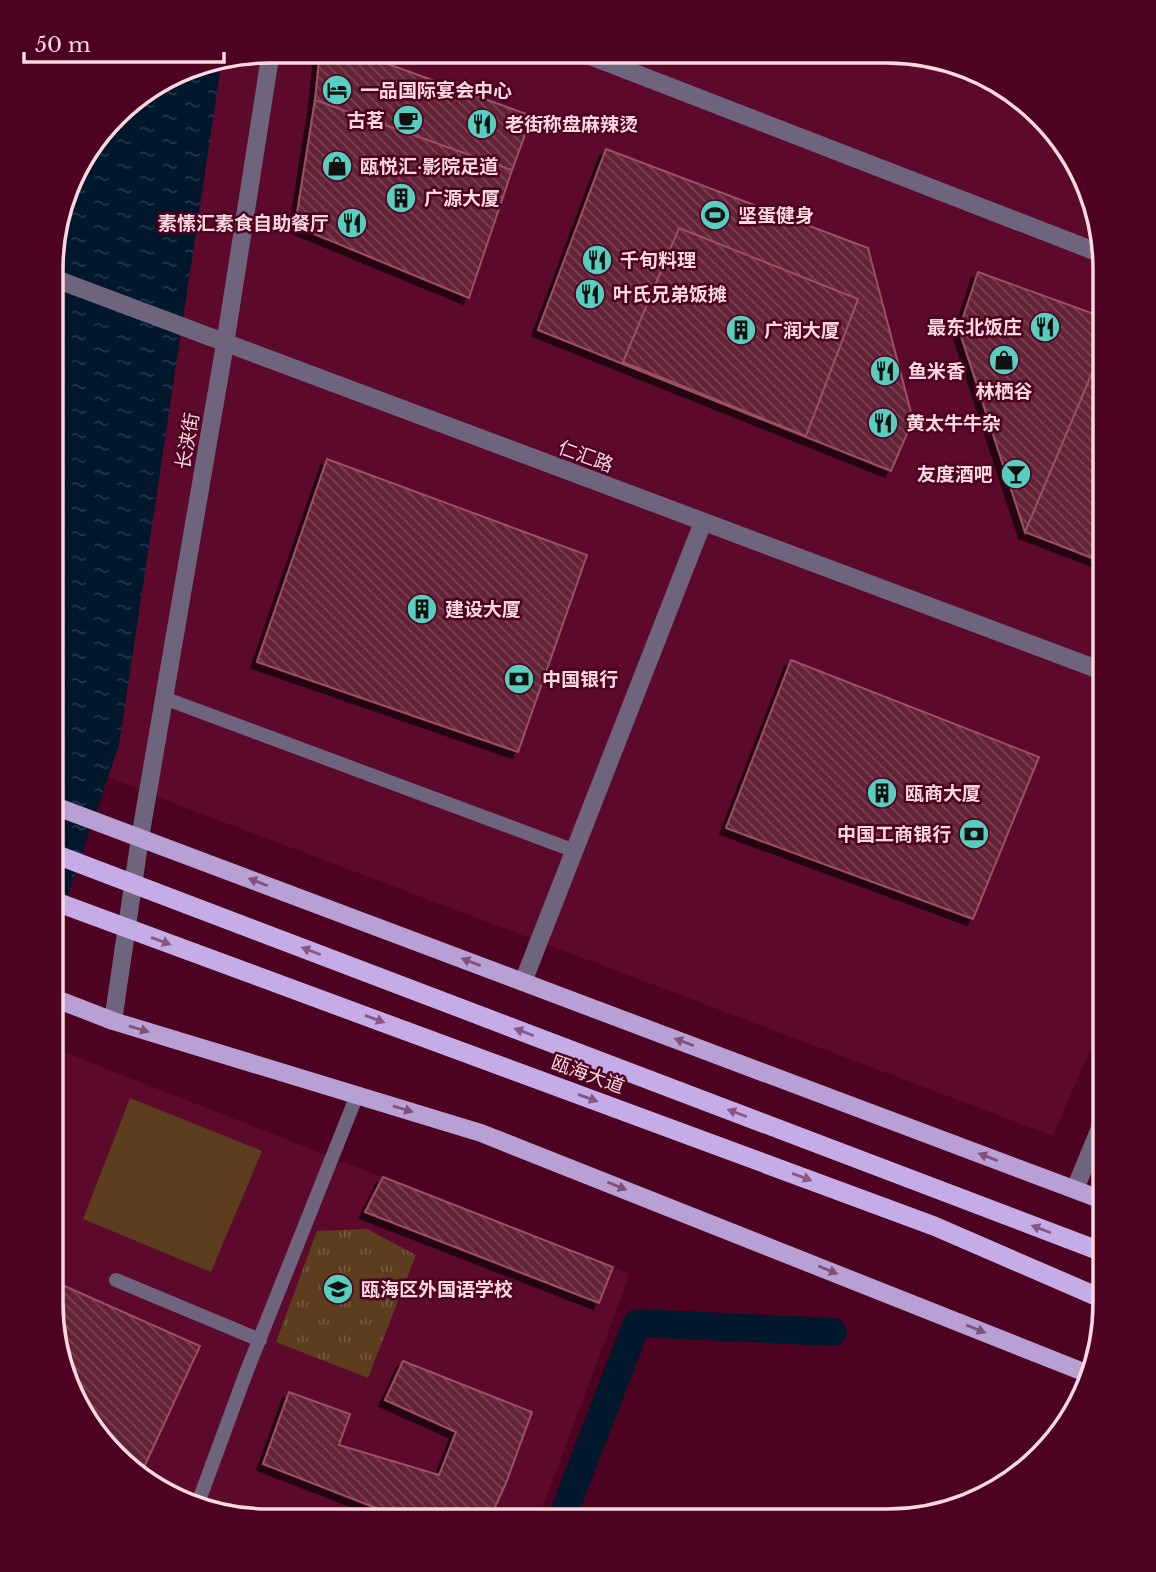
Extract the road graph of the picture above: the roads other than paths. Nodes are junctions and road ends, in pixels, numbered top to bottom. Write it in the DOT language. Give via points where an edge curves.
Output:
graph roads {
  1 [pos="269,63"];
  2 [pos="608,63"];
  3 [pos="1092,250"];
  4 [pos="63,282"];
  5 [pos="225,344"];
  6 [pos="703,522"];
  7 [pos="1093,668"];
  8 [pos="164,698"];
  9 [pos="63,809"];
  10 [pos="140,838"];
  11 [pos="575,851"];
  12 [pos="63,857"];
  13 [pos="63,904"];
  14 [pos="523,982"];
  15 [pos="63,1002"];
  16 [pos="113,1021"];
  17 [pos="357,1095"];
  18 [pos="1093,1145"];
  19 [pos="1075,1189"];
  20 [pos="1093,1196"];
  21 [pos="1093,1248"];
  22 [pos="116,1280"];
  23 [pos="1093,1295"];
  24 [pos="260,1340"];
  25 [pos="1081,1371"];
  26 [pos="200,1497"];
  1 -- 5 [label="street, 长浃街"];
  2 -- 3 [label="street"];
  4 -- 5 [label="street, 仁汇路"];
  5 -- 6 [label="street, 仁汇路"];
  5 -- 8 [label="street, 长浃街"];
  6 -- 7 [label="street, 仁汇路"];
  6 -- 11 [label="street"];
  8 -- 10 [label="street, 长浃街"];
  8 -- 11 [label="lane"];
  9 -- 10 [label="main road"];
  14 -- 10 [label="main road, one-way"];
  10 -- 16 [label="street, 长浃街"];
  11 -- 14 [label="street"];
  21 -- 12 [label="highway, 瓯海大道, one-way, bridge"];
  13 -- 23 [label="highway, 瓯海大道, one-way, bridge" via="934,1226"];
  19 -- 14 [label="main road, one-way"];
  15 -- 16 [label="main road"];
  16 -- 17 [label="main road, one-way"];
  17 -- 24 [label="lane"];
  17 -- 25 [label="main road, one-way" via="481,1133"];
  18 -- 19 [label="street"];
  19 -- 20 [label="main road"];
  22 -- 24 [label="lane"];
  24 -- 26 [label="lane"];
}
